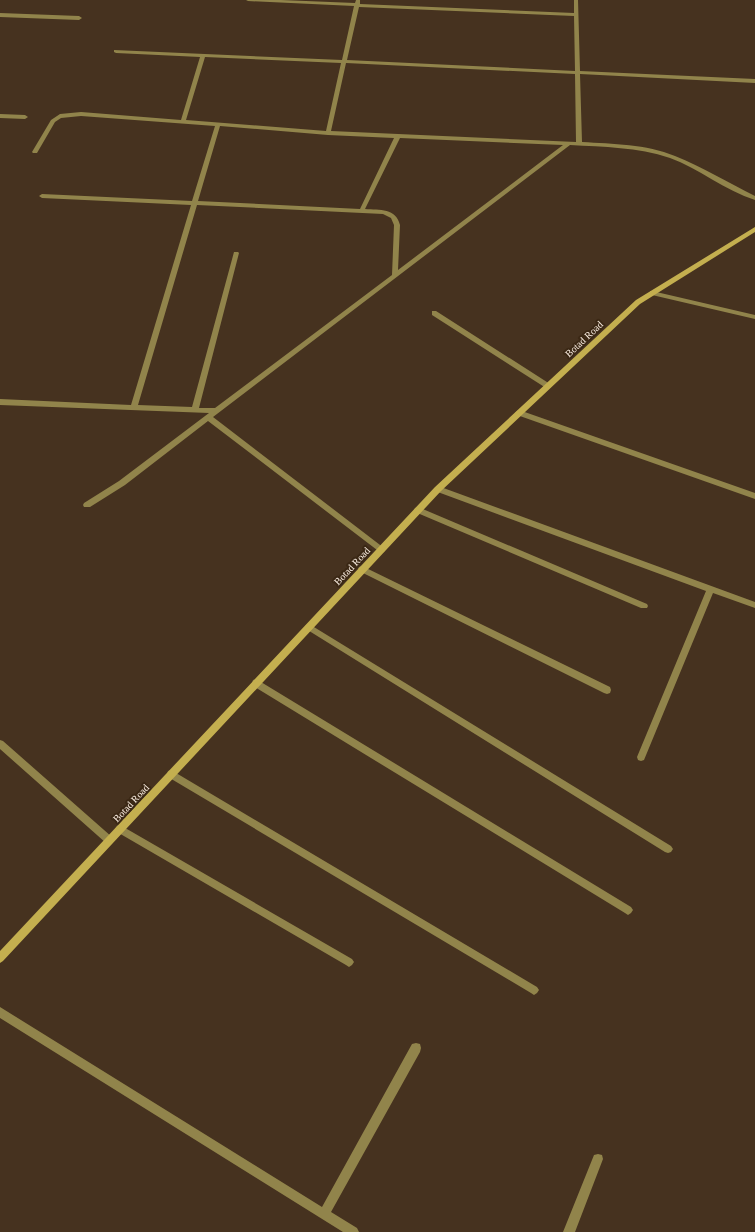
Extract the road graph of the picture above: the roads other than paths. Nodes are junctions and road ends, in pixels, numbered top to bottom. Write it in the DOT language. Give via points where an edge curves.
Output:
graph roads {
  1 [pos="248,0"];
  2 [pos="576,0"];
  3 [pos="358,2"];
  4 [pos="0,15"];
  5 [pos="576,15"];
  6 [pos="79,18"];
  7 [pos="116,51"];
  8 [pos="203,56"];
  9 [pos="345,62"];
  10 [pos="576,73"];
  11 [pos="755,81"];
  12 [pos="0,116"];
  13 [pos="25,117"];
  14 [pos="183,122"];
  15 [pos="218,125"];
  16 [pos="328,133"];
  17 [pos="398,136"];
  18 [pos="569,143"];
  19 [pos="579,144"];
  20 [pos="35,152"];
  21 [pos="42,196"];
  22 [pos="755,198"];
  23 [pos="195,204"];
  24 [pos="362,210"];
  25 [pos="755,229"];
  26 [pos="236,253"];
  27 [pos="395,275"];
  28 [pos="652,293"];
  29 [pos="434,313"];
  30 [pos="755,317"];
  31 [pos="548,386"];
  32 [pos="0,402"];
  33 [pos="134,407"];
  34 [pos="195,410"];
  35 [pos="216,411"];
  36 [pos="519,413"];
  37 [pos="208,418"];
  38 [pos="438,489"];
  39 [pos="755,496"];
  40 [pos="87,505"];
  41 [pos="418,510"];
  42 [pos="381,550"];
  43 [pos="362,569"];
  44 [pos="711,589"];
  45 [pos="755,605"];
  46 [pos="644,606"];
  47 [pos="309,627"];
  48 [pos="256,683"];
  49 [pos="608,690"];
  50 [pos="0,744"];
  51 [pos="641,757"];
  52 [pos="171,774"];
  53 [pos="120,829"];
  54 [pos="109,840"];
  55 [pos="668,849"];
  56 [pos="628,910"];
  57 [pos="0,958"];
  58 [pos="349,962"];
  59 [pos="534,990"];
  60 [pos="0,1012"];
  61 [pos="416,1048"];
  62 [pos="598,1159"];
  63 [pos="324,1214"];
  64 [pos="353,1232"];
  65 [pos="569,1232"];
  1 -- 3 [label="street"];
  2 -- 5 [label="street"];
  3 -- 5 [label="street"];
  3 -- 9 [label="street"];
  4 -- 6 [label="street"];
  5 -- 10 [label="street"];
  7 -- 8 [label="street"];
  8 -- 9 [label="street"];
  8 -- 14 [label="street"];
  9 -- 10 [label="street"];
  9 -- 16 [label="street"];
  10 -- 11 [label="street"];
  10 -- 19 [label="street"];
  12 -- 13 [label="street"];
  14 -- 15 [label="street"];
  14 -- 20 [label="street" via="81,114 60,116 53,121"];
  15 -- 16 [label="street"];
  15 -- 23 [label="street"];
  16 -- 17 [label="street"];
  17 -- 18 [label="street"];
  17 -- 24 [label="street"];
  18 -- 19 [label="street"];
  18 -- 27 [label="street"];
  19 -- 22 [label="street" via="626,146 667,155"];
  21 -- 23 [label="street"];
  23 -- 24 [label="street"];
  23 -- 33 [label="street"];
  24 -- 27 [label="street" via="384,212 396,219"];
  25 -- 28 [label="main road, Botad Road"];
  26 -- 34 [label="street"];
  27 -- 35 [label="street"];
  28 -- 30 [label="street"];
  28 -- 31 [label="main road, Botad Road" via="638,302"];
  29 -- 31 [label="street"];
  31 -- 36 [label="main road, Botad Road"];
  32 -- 33 [label="street"];
  33 -- 34 [label="street"];
  34 -- 35 [label="street"];
  35 -- 37 [label="street"];
  36 -- 38 [label="main road, Botad Road"];
  36 -- 39 [label="street"];
  37 -- 40 [label="street" via="122,483"];
  37 -- 42 [label="street"];
  38 -- 41 [label="main road, Botad Road"];
  38 -- 44 [label="street"];
  41 -- 42 [label="main road, Botad Road"];
  41 -- 46 [label="street"];
  42 -- 43 [label="main road, Botad Road"];
  43 -- 47 [label="main road, Botad Road"];
  43 -- 49 [label="street"];
  44 -- 45 [label="street"];
  44 -- 51 [label="street"];
  47 -- 48 [label="main road, Botad Road"];
  47 -- 55 [label="street"];
  48 -- 52 [label="main road, Botad Road"];
  48 -- 56 [label="street"];
  50 -- 54 [label="street"];
  52 -- 53 [label="main road, Botad Road"];
  52 -- 59 [label="street"];
  53 -- 54 [label="main road, Botad Road"];
  53 -- 58 [label="street"];
  54 -- 57 [label="main road, Botad Road"];
  60 -- 63 [label="street"];
  61 -- 63 [label="street"];
  62 -- 65 [label="street"];
  63 -- 64 [label="street"];
}
